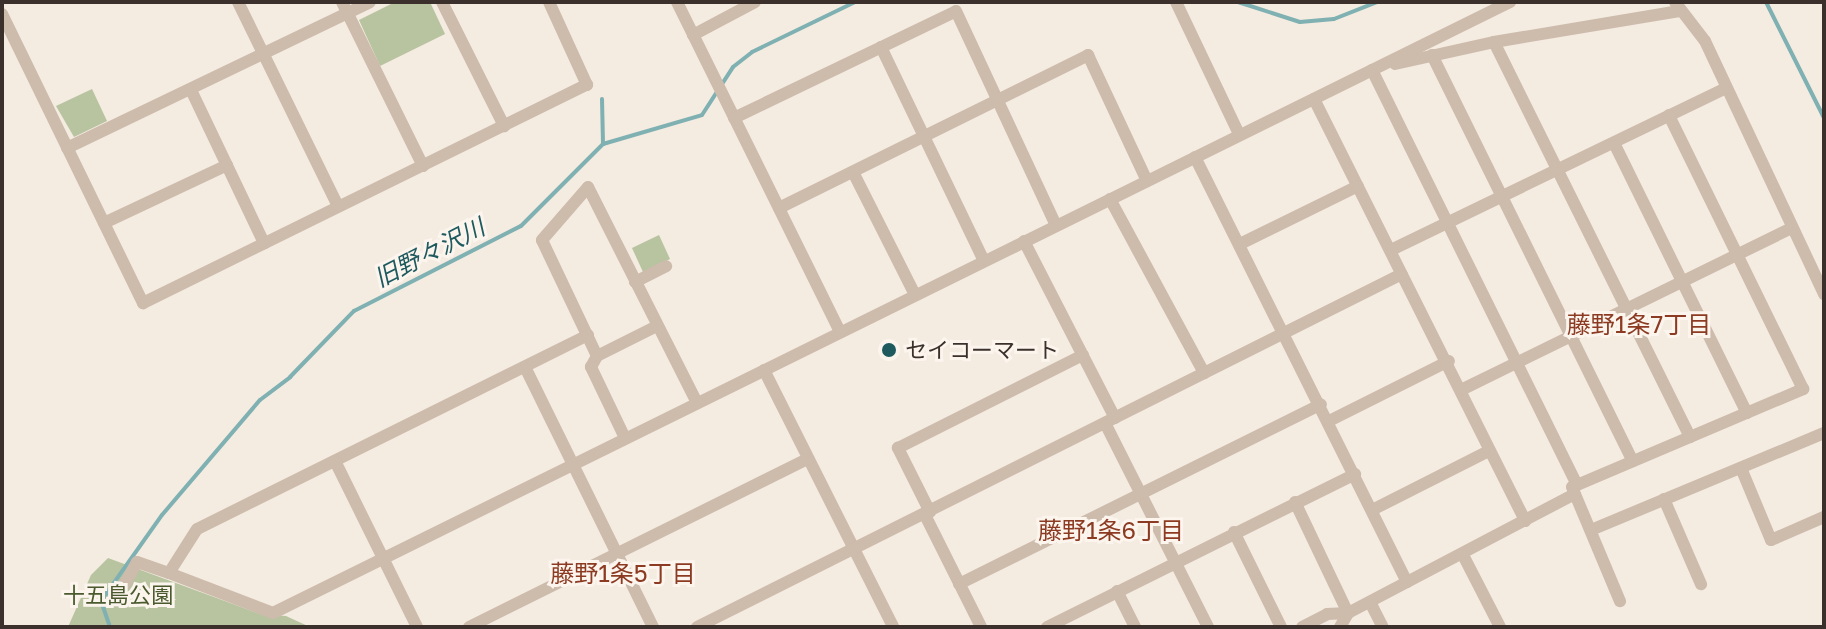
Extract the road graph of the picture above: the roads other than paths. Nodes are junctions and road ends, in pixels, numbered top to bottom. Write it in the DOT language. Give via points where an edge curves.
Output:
graph roads {
  1 [pos="238,2"];
  2 [pos="370,2"];
  3 [pos="442,2"];
  4 [pos="549,2"];
  5 [pos="677,2"];
  6 [pos="755,2"];
  7 [pos="1176,2"];
  8 [pos="1510,2"];
  9 [pos="345,7"];
  10 [pos="1677,7"];
  11 [pos="2,14"];
  12 [pos="693,35"];
  13 [pos="1494,42"];
  14 [pos="881,47"];
  15 [pos="262,55"];
  16 [pos="1432,55"];
  17 [pos="1372,70"];
  18 [pos="1726,88"];
  19 [pos="191,90"];
  20 [pos="998,99"];
  21 [pos="1314,99"];
  22 [pos="1669,115"];
  23 [pos="734,118"];
  24 [pos="504,126"];
  25 [pos="1239,134"];
  26 [pos="924,136"];
  27 [pos="1614,143"];
  28 [pos="67,148"];
  29 [pos="1195,157"];
  30 [pos="227,165"];
  31 [pos="423,166"];
  32 [pos="1557,170"];
  33 [pos="853,172"];
  34 [pos="1147,181"];
  35 [pos="1358,186"];
  36 [pos="1502,196"];
  37 [pos="1110,199"];
  38 [pos="338,206"];
  39 [pos="779,208"];
  40 [pos="1448,222"];
  41 [pos="104,223"];
  42 [pos="1056,225"];
  43 [pos="1791,228"];
  44 [pos="1024,241"];
  45 [pos="264,243"];
  46 [pos="1242,243"];
  47 [pos="1391,250"];
  48 [pos="1737,254"];
  49 [pos="984,261"];
  50 [pos="666,266"];
  51 [pos="1402,274"];
  52 [pos="635,282"];
  53 [pos="1681,282"];
  54 [pos="1824,294"];
  55 [pos="915,295"];
  56 [pos="1627,308"];
  57 [pos="657,326"];
  58 [pos="840,332"];
  59 [pos="1285,333"];
  60 [pos="588,335"];
  61 [pos="1571,335"];
  62 [pos="1083,355"];
  63 [pos="597,356"];
  64 [pos="1449,361"];
  65 [pos="1518,362"];
  66 [pos="525,367"];
  67 [pos="764,370"];
  68 [pos="1204,373"];
  69 [pos="1463,389"];
  70 [pos="697,403"];
  71 [pos="1321,404"];
  72 [pos="1747,413"];
  73 [pos="1110,420"];
  74 [pos="1329,421"];
  75 [pos="1824,433"];
  76 [pos="1690,437"];
  77 [pos="625,438"];
  78 [pos="1489,451"];
  79 [pos="808,459"];
  80 [pos="335,461"];
  81 [pos="1633,461"];
  82 [pos="574,465"];
  83 [pos="1741,468"];
  84 [pos="1355,474"];
  85 [pos="1576,489"];
  86 [pos="1140,492"];
  87 [pos="1664,499"];
  88 [pos="1295,502"];
  89 [pos="1372,510"];
  90 [pos="927,513"];
  91 [pos="1824,517"];
  92 [pos="1525,521"];
  93 [pos="1591,530"];
  94 [pos="1234,532"];
  95 [pos="853,550"];
  96 [pos="617,554"];
  97 [pos="1463,555"];
  98 [pos="383,559"];
  99 [pos="1176,562"];
  100 [pos="169,573"];
  101 [pos="1407,582"];
  102 [pos="959,584"];
  103 [pos="1701,584"];
  104 [pos="1117,591"];
  105 [pos="117,598"];
  106 [pos="1620,601"];
  107 [pos="1370,602"];
  108 [pos="1348,613"];
  109 [pos="1062,624"];
  110 [pos="417,627"];
  111 [pos="469,627"];
  112 [pos="653,627"];
  113 [pos="697,627"];
  114 [pos="893,627"];
  115 [pos="981,627"];
  116 [pos="1047,627"];
  117 [pos="1135,627"];
  118 [pos="1208,627"];
  119 [pos="1281,627"];
  120 [pos="1302,627"];
  121 [pos="1340,627"];
  122 [pos="1383,627"];
  123 [pos="1500,627"];
  1 -- 15 [label="street"];
  2 -- 9 [label="street"];
  3 -- 24 [label="street"];
  4 -- 24 [label="street" via="587,85"];
  5 -- 12 [label="street"];
  6 -- 12 [label="street"];
  7 -- 25 [label="street"];
  8 -- 17 [label="street"];
  9 -- 15 [label="street"];
  9 -- 31 [label="street"];
  10 -- 13 [label="street"];
  10 -- 18 [label="street" via="1691,18"];
  11 -- 28 [label="street"];
  12 -- 23 [label="street"];
  13 -- 16 [label="street"];
  13 -- 32 [label="street"];
  14 -- 20 [label="street" via="956,11"];
  14 -- 23 [label="street"];
  14 -- 26 [label="street"];
  15 -- 19 [label="street"];
  15 -- 38 [label="street"];
  16 -- 17 [label="street"];
  16 -- 36 [label="street"];
  17 -- 21 [label="street"];
  17 -- 40 [label="street"];
  18 -- 22 [label="street"];
  18 -- 43 [label="street"];
  19 -- 28 [label="street"];
  19 -- 30 [label="street"];
  20 -- 26 [label="street"];
  20 -- 34 [label="street" via="1088,55"];
  20 -- 42 [label="street"];
  21 -- 25 [label="street"];
  21 -- 35 [label="street"];
  22 -- 27 [label="street"];
  22 -- 48 [label="street"];
  23 -- 39 [label="street"];
  24 -- 31 [label="street"];
  25 -- 29 [label="street"];
  26 -- 33 [label="street"];
  26 -- 49 [label="street"];
  27 -- 32 [label="street"];
  27 -- 53 [label="street"];
  28 -- 41 [label="street"];
  29 -- 34 [label="street"];
  29 -- 46 [label="street"];
  30 -- 41 [label="street"];
  30 -- 45 [label="street"];
  31 -- 38 [label="street"];
  32 -- 36 [label="street"];
  32 -- 56 [label="street"];
  33 -- 39 [label="street"];
  33 -- 55 [label="street"];
  34 -- 37 [label="street"];
  35 -- 46 [label="street"];
  35 -- 47 [label="street"];
  36 -- 40 [label="street"];
  36 -- 61 [label="street"];
  37 -- 42 [label="street"];
  37 -- 68 [label="street"];
  38 -- 45 [label="street"];
  39 -- 58 [label="street"];
  40 -- 47 [label="street"];
  40 -- 65 [label="street"];
  41 -- 45 [label="street" via="143,303"];
  42 -- 44 [label="street"];
  43 -- 48 [label="street"];
  43 -- 54 [label="street"];
  44 -- 49 [label="street"];
  44 -- 62 [label="street"];
  46 -- 59 [label="street"];
  47 -- 51 [label="street"];
  48 -- 53 [label="street"];
  48 -- 72 [label="street" via="1803,389"];
  49 -- 55 [label="street"];
  50 -- 52 [label="street"];
  51 -- 59 [label="street"];
  51 -- 64 [label="street"];
  52 -- 57 [label="street"];
  52 -- 60 [label="street" via="588,187 542,240"];
  53 -- 56 [label="street"];
  53 -- 72 [label="street"];
  55 -- 58 [label="street"];
  56 -- 61 [label="street"];
  56 -- 76 [label="street"];
  57 -- 63 [label="street"];
  57 -- 70 [label="street"];
  58 -- 67 [label="street"];
  59 -- 68 [label="street"];
  59 -- 71 [label="street"];
  60 -- 63 [label="street"];
  60 -- 66 [label="street"];
  61 -- 65 [label="street"];
  61 -- 81 [label="street"];
  62 -- 73 [label="street"];
  62 -- 90 [label="street" via="898,448"];
  63 -- 77 [label="street" via="591,367"];
  64 -- 69 [label="street"];
  64 -- 74 [label="street"];
  65 -- 69 [label="street"];
  65 -- 85 [label="street"];
  66 -- 80 [label="street"];
  66 -- 82 [label="street"];
  67 -- 70 [label="street"];
  67 -- 79 [label="street"];
  68 -- 73 [label="street"];
  69 -- 78 [label="street"];
  70 -- 77 [label="street"];
  71 -- 74 [label="street"];
  71 -- 86 [label="street"];
  72 -- 76 [label="street"];
  73 -- 86 [label="street"];
  73 -- 90 [label="street"];
  74 -- 84 [label="street"];
  75 -- 83 [label="street"];
  76 -- 81 [label="street"];
  77 -- 82 [label="street"];
  78 -- 89 [label="street"];
  78 -- 92 [label="street"];
  79 -- 95 [label="street"];
  79 -- 96 [label="street"];
  80 -- 98 [label="street"];
  80 -- 100 [label="street" via="197,529"];
  81 -- 85 [label="street"];
  82 -- 96 [label="street"];
  82 -- 98 [label="street"];
  83 -- 87 [label="street"];
  83 -- 91 [label="street" via="1771,540"];
  84 -- 88 [label="street"];
  84 -- 89 [label="street"];
  85 -- 92 [label="street"];
  85 -- 93 [label="street"];
  86 -- 99 [label="street"];
  86 -- 102 [label="street"];
  87 -- 93 [label="street"];
  87 -- 103 [label="street"];
  88 -- 94 [label="street"];
  88 -- 108 [label="street"];
  89 -- 101 [label="street"];
  90 -- 95 [label="street"];
  90 -- 102 [label="street"];
  92 -- 97 [label="street"];
  93 -- 106 [label="street"];
  94 -- 99 [label="street"];
  94 -- 119 [label="street"];
  95 -- 113 [label="street"];
  95 -- 114 [label="street"];
  96 -- 111 [label="street"];
  96 -- 112 [label="street"];
  97 -- 101 [label="street"];
  97 -- 123 [label="street"];
  98 -- 100 [label="street" via="273,613"];
  98 -- 110 [label="street"];
  99 -- 104 [label="street"];
  99 -- 118 [label="street"];
  100 -- 105 [label="street" via="137,562"];
  101 -- 107 [label="street"];
  102 -- 115 [label="street"];
  104 -- 109 [label="street"];
  104 -- 117 [label="street"];
  107 -- 108 [label="street"];
  107 -- 122 [label="street"];
  108 -- 120 [label="street" via="1327,614"];
  108 -- 121 [label="street"];
  109 -- 116 [label="street"];
}
